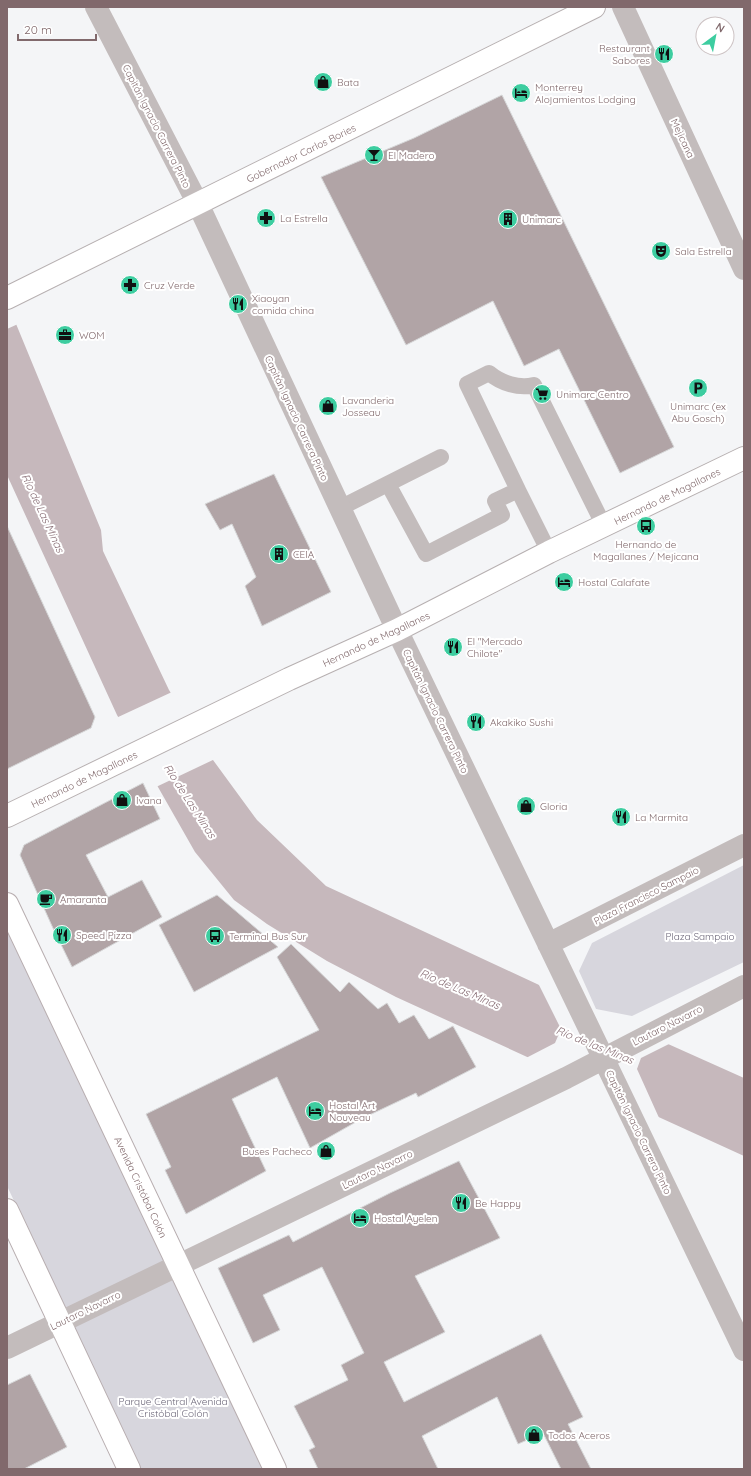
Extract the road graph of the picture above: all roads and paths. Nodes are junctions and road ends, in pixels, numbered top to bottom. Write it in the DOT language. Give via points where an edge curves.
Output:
graph roads {
  1 [pos="96,7"];
  2 [pos="594,7"];
  3 [pos="623,7"];
  4 [pos="198,204"];
  5 [pos="744,269"];
  6 [pos="8,297"];
  7 [pos="441,457"];
  8 [pos="744,458"];
  9 [pos="388,484"];
  10 [pos="518,490"];
  11 [pos="340,508"];
  12 [pos="604,526"];
  13 [pos="549,552"];
  14 [pos="397,630"];
  15 [pos="7,816"];
  16 [pos="744,845"];
  17 [pos="7,904"];
  18 [pos="548,944"];
  19 [pos="744,986"];
  20 [pos="604,1058"];
  21 [pos="7,1210"];
  22 [pos="178,1265"];
  23 [pos="60,1322"];
  24 [pos="7,1348"];
  25 [pos="744,1350"];
  26 [pos="129,1469"];
  27 [pos="275,1469"];
  1 -- 4 [label="street, Capitán Ignacio Carrera Pinto"];
  2 -- 4 [label="main road, Gobernador Carlos Bories"];
  3 -- 5 [label="street, Mejicana"];
  4 -- 6 [label="main road, Gobernador Carlos Bories"];
  4 -- 11 [label="street, Capitán Ignacio Carrera Pinto"];
  7 -- 9 [label="lane"];
  8 -- 12 [label="main road, Hernando de Magallanes"];
  9 -- 10 [label="lane" via="426,554 502,515 495,501"];
  9 -- 11 [label="lane"];
  10 -- 12 [label="lane" via="467,384 489,372 496,379 523,388 534,385"];
  10 -- 13 [label="lane"];
  11 -- 14 [label="street, Capitán Ignacio Carrera Pinto"];
  12 -- 13 [label="main road, Hernando de Magallanes"];
  13 -- 14 [label="main road, Hernando de Magallanes"];
  14 -- 15 [label="main road, Hernando de Magallanes" via="289,679"];
  14 -- 18 [label="street, Capitán Ignacio Carrera Pinto"];
  16 -- 18 [label="street, Plaza Francisco Sampaio"];
  17 -- 22 [label="main road, Avenida Cristóbal Colón"];
  18 -- 20 [label="street, Capitán Ignacio Carrera Pinto"];
  19 -- 20 [label="street, Lautaro Navarro"];
  20 -- 22 [label="street, Lautaro Navarro"];
  20 -- 25 [label="street, Capitán Ignacio Carrera Pinto"];
  21 -- 23 [label="main road"];
  22 -- 23 [label="street, Lautaro Navarro"];
  22 -- 27 [label="main road, Avenida Cristóbal Colón"];
  23 -- 24 [label="street, Lautaro Navarro"];
  23 -- 26 [label="main road"];
}
